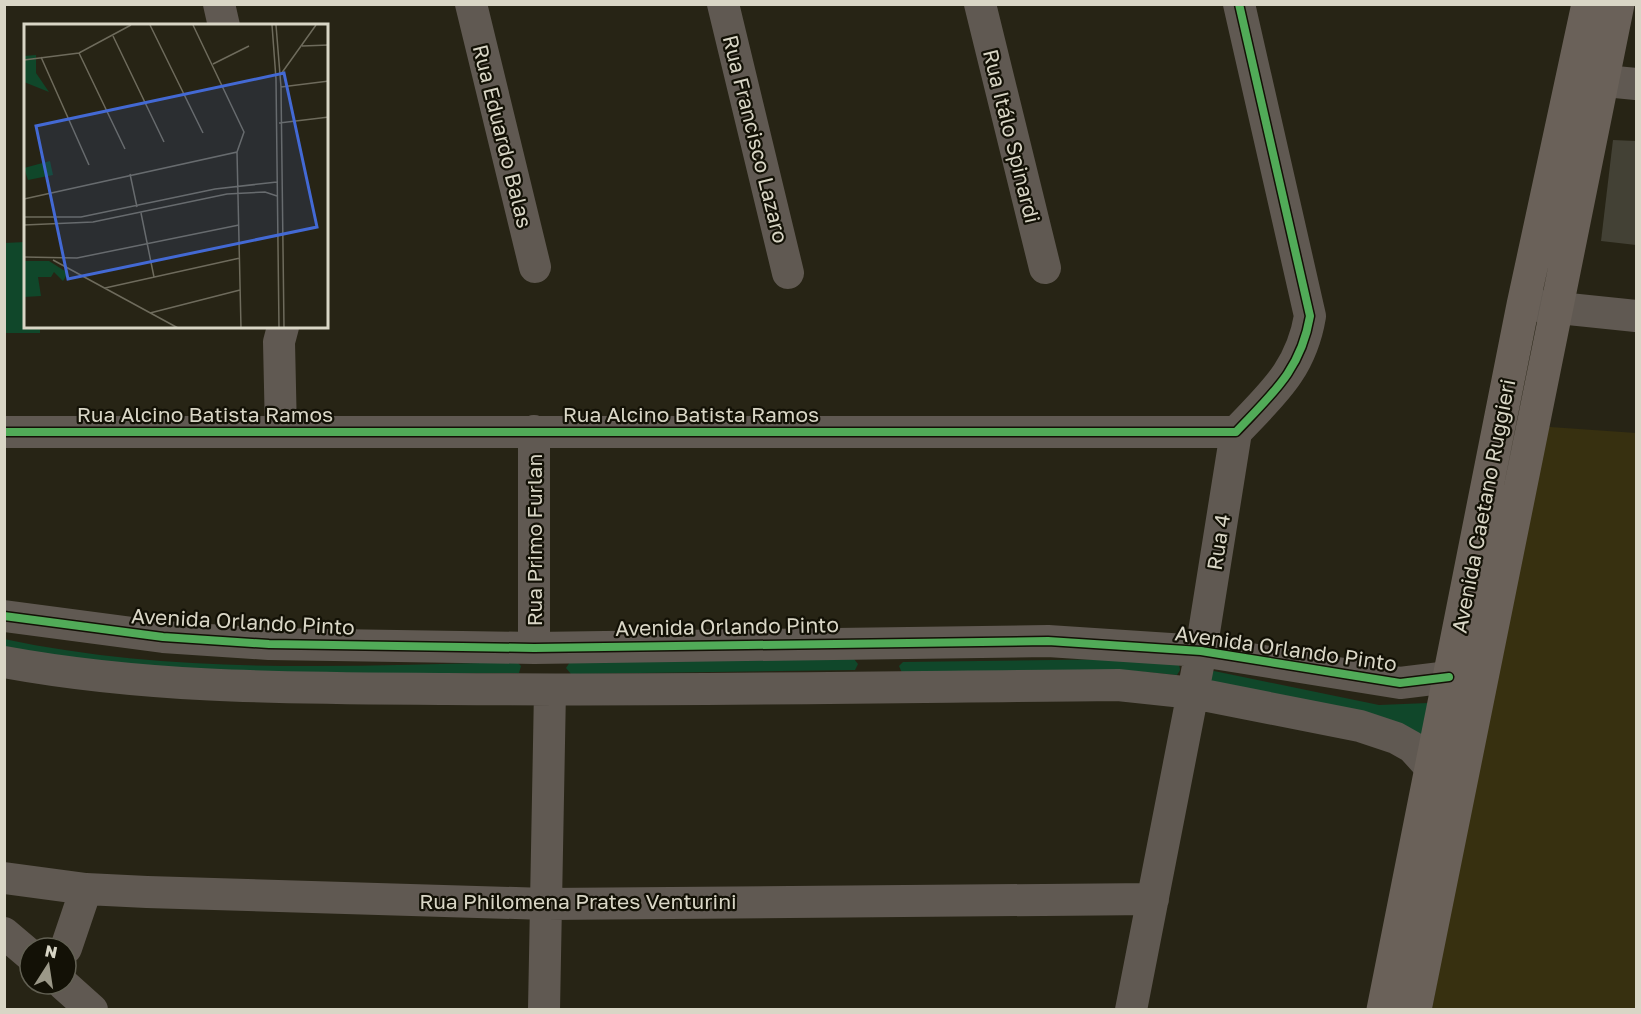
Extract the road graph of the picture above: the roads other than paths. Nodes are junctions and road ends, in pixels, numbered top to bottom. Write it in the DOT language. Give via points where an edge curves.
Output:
graph roads {
  1 [pos="219,4"];
  2 [pos="471,4"];
  3 [pos="723,4"];
  4 [pos="980,4"];
  5 [pos="1239,4"];
  6 [pos="1588,4"];
  7 [pos="1618,4"];
  8 [pos="224,24"];
  9 [pos="1621,83"];
  10 [pos="535,267"];
  11 [pos="1045,268"];
  12 [pos="788,273"];
  13 [pos="1523,305"];
  14 [pos="1555,308"];
  15 [pos="1636,316"];
  16 [pos="283,328"];
  17 [pos="534,431"];
  18 [pos="4,432"];
  19 [pos="281,432"];
  20 [pos="1236,432"];
  21 [pos="4,616"];
  22 [pos="879,642"];
  23 [pos="534,648"];
  24 [pos="1201,651"];
  25 [pos="4,662"];
  26 [pos="1449,677"];
  27 [pos="881,687"];
  28 [pos="550,690"];
  29 [pos="1193,693"];
  30 [pos="1431,768"];
  31 [pos="4,878"];
  32 [pos="86,889"];
  33 [pos="1153,899"];
  34 [pos="546,904"];
  35 [pos="4,933"];
  36 [pos="70,936"];
  37 [pos="18,945"];
  38 [pos="76,996"];
  39 [pos="92,1010"];
  40 [pos="544,1010"];
  41 [pos="1131,1010"];
  42 [pos="1383,1010"];
  43 [pos="1415,1010"];
  1 -- 8 [label="street"];
  2 -- 10 [label="street, Rua Eduardo Balas"];
  3 -- 12 [label="street, Rua Francisco Lazaro"];
  4 -- 11 [label="street, Rua Itálo Spinardi"];
  5 -- 20 [label="street" via="1310,316 1307,337 1296,363"];
  6 -- 13 [label="main road, Avenida Caetano Ruggieri"];
  7 -- 9 [label="main road, Avenida Caetano Ruggieri"];
  9 -- 14 [label="main road, Avenida Caetano Ruggieri"];
  13 -- 14 [label="street"];
  13 -- 26 [label="main road, Avenida Caetano Ruggieri"];
  14 -- 15 [label="street"];
  14 -- 43 [label="main road, Avenida Caetano Ruggieri"];
  16 -- 19 [label="street" via="279,342"];
  17 -- 19 [label="street, Rua Alcino Batista Ramos"];
  17 -- 20 [label="street, Rua Alcino Batista Ramos"];
  17 -- 23 [label="street, Rua Primo Furlan"];
  18 -- 19 [label="street, Rua Alcino Batista Ramos"];
  20 -- 24 [label="street, Rua 4"];
  21 -- 23 [label="street, Avenida Orlando Pinto" via="163,637 269,644"];
  22 -- 23 [label="street, Avenida Orlando Pinto"];
  22 -- 24 [label="street, Avenida Orlando Pinto" via="1048,640"];
  22 -- 27 [label="street"];
  24 -- 26 [label="street, Avenida Orlando Pinto" via="1400,683"];
  24 -- 29 [label="street, Rua 4"];
  25 -- 28 [label="street" via="78,675 233,687"];
  26 -- 30 [label="main road, Avenida Caetano Ruggieri"];
  27 -- 28 [label="street"];
  27 -- 29 [label="street" via="1118,685"];
  28 -- 34 [label="street"];
  29 -- 30 [label="street" via="1360,726 1412,747"];
  29 -- 33 [label="street, Rua 4"];
  30 -- 42 [label="main road, Avenida Caetano Ruggieri"];
  31 -- 32 [label="street, Rua Philomena Prates Venturini"];
  32 -- 34 [label="street, Rua Philomena Prates Venturini"];
  32 -- 36 [label="street"];
  33 -- 34 [label="street, Rua Philomena Prates Venturini"];
  33 -- 41 [label="street, Rua 4"];
  34 -- 40 [label="street"];
  35 -- 37 [label="street"];
  38 -- 39 [label="street"];
}
